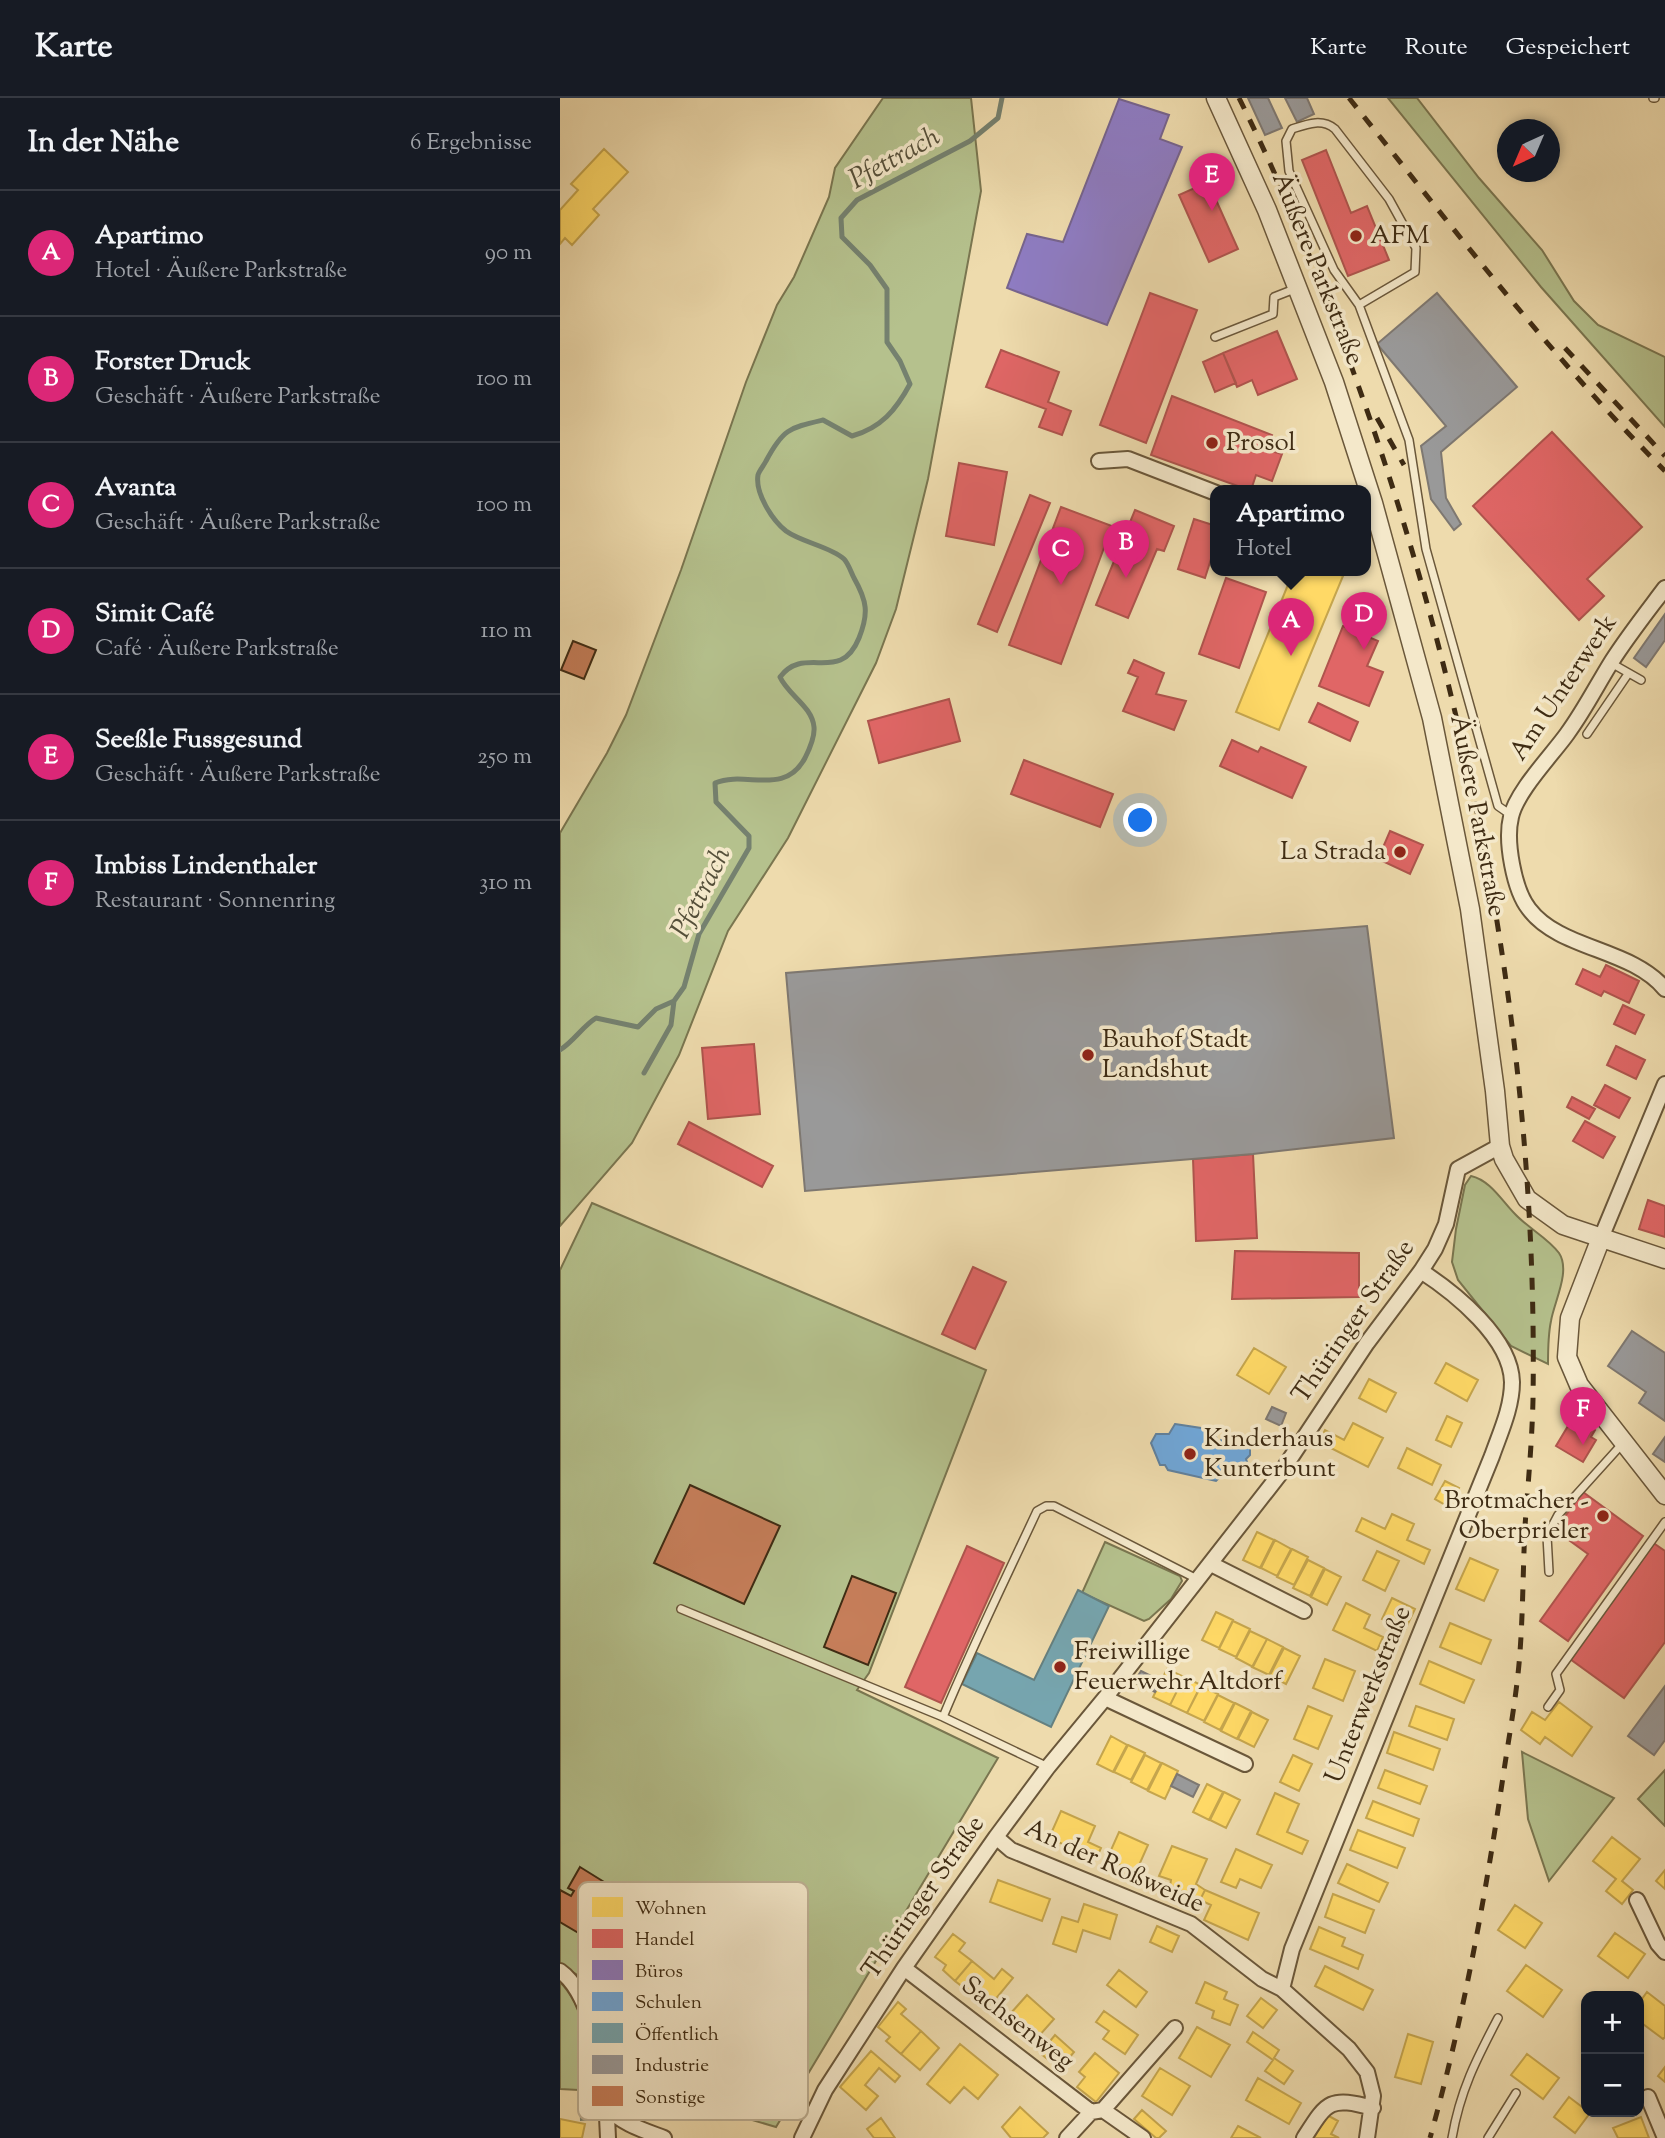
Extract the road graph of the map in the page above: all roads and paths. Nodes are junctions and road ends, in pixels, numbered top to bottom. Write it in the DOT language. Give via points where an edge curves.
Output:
graph roads {
  1 [pos="1216,98"];
  2 [pos="1297,288"];
  3 [pos="1359,304"];
  4 [pos="1215,337"];
  5 [pos="1100,461"];
  6 [pos="1364,485"];
  7 [pos="1210,491"];
  8 [pos="1371,511"];
  9 [pos="1665,588"];
  10 [pos="1611,663"];
  11 [pos="1628,674"];
  12 [pos="1641,680"];
  13 [pos="1587,734"];
  14 [pos="1511,816"];
  15 [pos="1665,989"];
  16 [pos="1665,1084"];
  17 [pos="1500,1146"];
  18 [pos="1601,1238"];
  19 [pos="1665,1259"];
  20 [pos="1421,1271"];
  21 [pos="1623,1443"];
  22 [pos="1665,1495"];
  23 [pos="1665,1522"];
  24 [pos="1211,1564"];
  25 [pos="1549,1572"];
  26 [pos="1198,1580"];
  27 [pos="681,1609"];
  28 [pos="1304,1611"];
  29 [pos="1105,1698"];
  30 [pos="1548,1707"];
  31 [pos="943,1717"];
  32 [pos="1245,1764"];
  33 [pos="1048,1767"];
  34 [pos="996,1837"];
  35 [pos="1637,1900"];
  36 [pos="1665,1952"];
  37 [pos="904,1968"];
  38 [pos="560,1971"];
  39 [pos="1282,1989"];
  40 [pos="578,1992"];
  41 [pos="1498,2018"];
  42 [pos="1175,2028"];
  43 [pos="1516,2093"];
  44 [pos="1648,2097"];
  45 [pos="1373,2108"];
  46 [pos="1097,2111"];
  47 [pos="607,2120"];
  48 [pos="621,2120"];
  49 [pos="608,2138"];
  50 [pos="664,2138"];
  51 [pos="802,2138"];
  52 [pos="1067,2138"];
  53 [pos="1143,2138"];
  54 [pos="1304,2138"];
  55 [pos="1367,2138"];
  56 [pos="1452,2138"];
  57 [pos="1488,2138"];
  58 [pos="1665,2138"];
  1 -- 2 [label="street, Äußere Parkstraße"];
  2 -- 4 [label="lane" via="1275,297 1273,314"];
  2 -- 6 [label="street, Äußere Parkstraße" via="1334,382"];
  3 -- 3 [label="lane" via="1415,272 1416,248 1389,199 1335,129 1327,122 1308,123 1292,129 1286,141 1289,171 1334,270"];
  3 -- 14 [label="lane" via="1409,440 1426,549 1498,806"];
  5 -- 7 [label="street" via="1128,460"];
  8 -- 17 [label="street, Äußere Parkstraße" via="1442,761 1470,909"];
  9 -- 10 [label="street, Am Unterwerk"];
  10 -- 11 [label="lane"];
  10 -- 14 [label="street, Am Unterwerk"];
  11 -- 12 [label="lane"];
  11 -- 13 [label="lane"];
  14 -- 15 [label="street, Am Unterwerk" via="1512,862 1529,909 1559,932 1639,966"];
  16 -- 18 [label="street"];
  17 -- 18 [label="street, Äußere Parkstraße" via="1527,1199 1563,1225"];
  17 -- 20 [label="street, Thüringer Straße" via="1458,1169 1446,1224"];
  18 -- 19 [label="street, Äußere Parkstraße"];
  18 -- 21 [label="street" via="1570,1318 1567,1357 1579,1385"];
  20 -- 24 [label="street, Thüringer Straße" via="1280,1474"];
  20 -- 39 [label="street, Unterwerkstraße" via="1445,1287 1502,1349 1511,1374 1509,1406 1293,1949"];
  21 -- 22 [label="street"];
  21 -- 25 [label="lane" via="1558,1514 1548,1536"];
  23 -- 30 [label="lane" via="1556,1674 1560,1690"];
  24 -- 26 [label="street, Thüringer Straße"];
  24 -- 28 [label="street"];
  26 -- 29 [label="street, Thüringer Straße"];
  26 -- 31 [label="lane" via="1055,1506 1046,1506 1037,1511"];
  27 -- 31 [label="lane"];
  29 -- 32 [label="street"];
  29 -- 33 [label="street, Thüringer Straße"];
  31 -- 33 [label="lane"];
  33 -- 34 [label="street, Thüringer Straße"];
  34 -- 37 [label="street, Thüringer Straße"];
  34 -- 39 [label="street, An der Roßweide" via="1010,1850 1191,1924"];
  35 -- 36 [label="street"];
  37 -- 46 [label="street, Sachsenweg"];
  37 -- 51 [label="street, Thüringer Straße" via="825,2090"];
  38 -- 40 [label="street"];
  39 -- 45 [label="street" via="1349,2049 1367,2072"];
  41 -- 56 [label="lane" via="1458,2105"];
  42 -- 46 [label="street"];
  43 -- 57 [label="lane"];
  44 -- 58 [label="street"];
  45 -- 54 [label="street" via="1346,2101 1323,2108"];
  45 -- 55 [label="street"];
  46 -- 52 [label="street"];
  46 -- 53 [label="street, Sachsenweg"];
  47 -- 49 [label="street"];
  48 -- 50 [label="street"];
}
